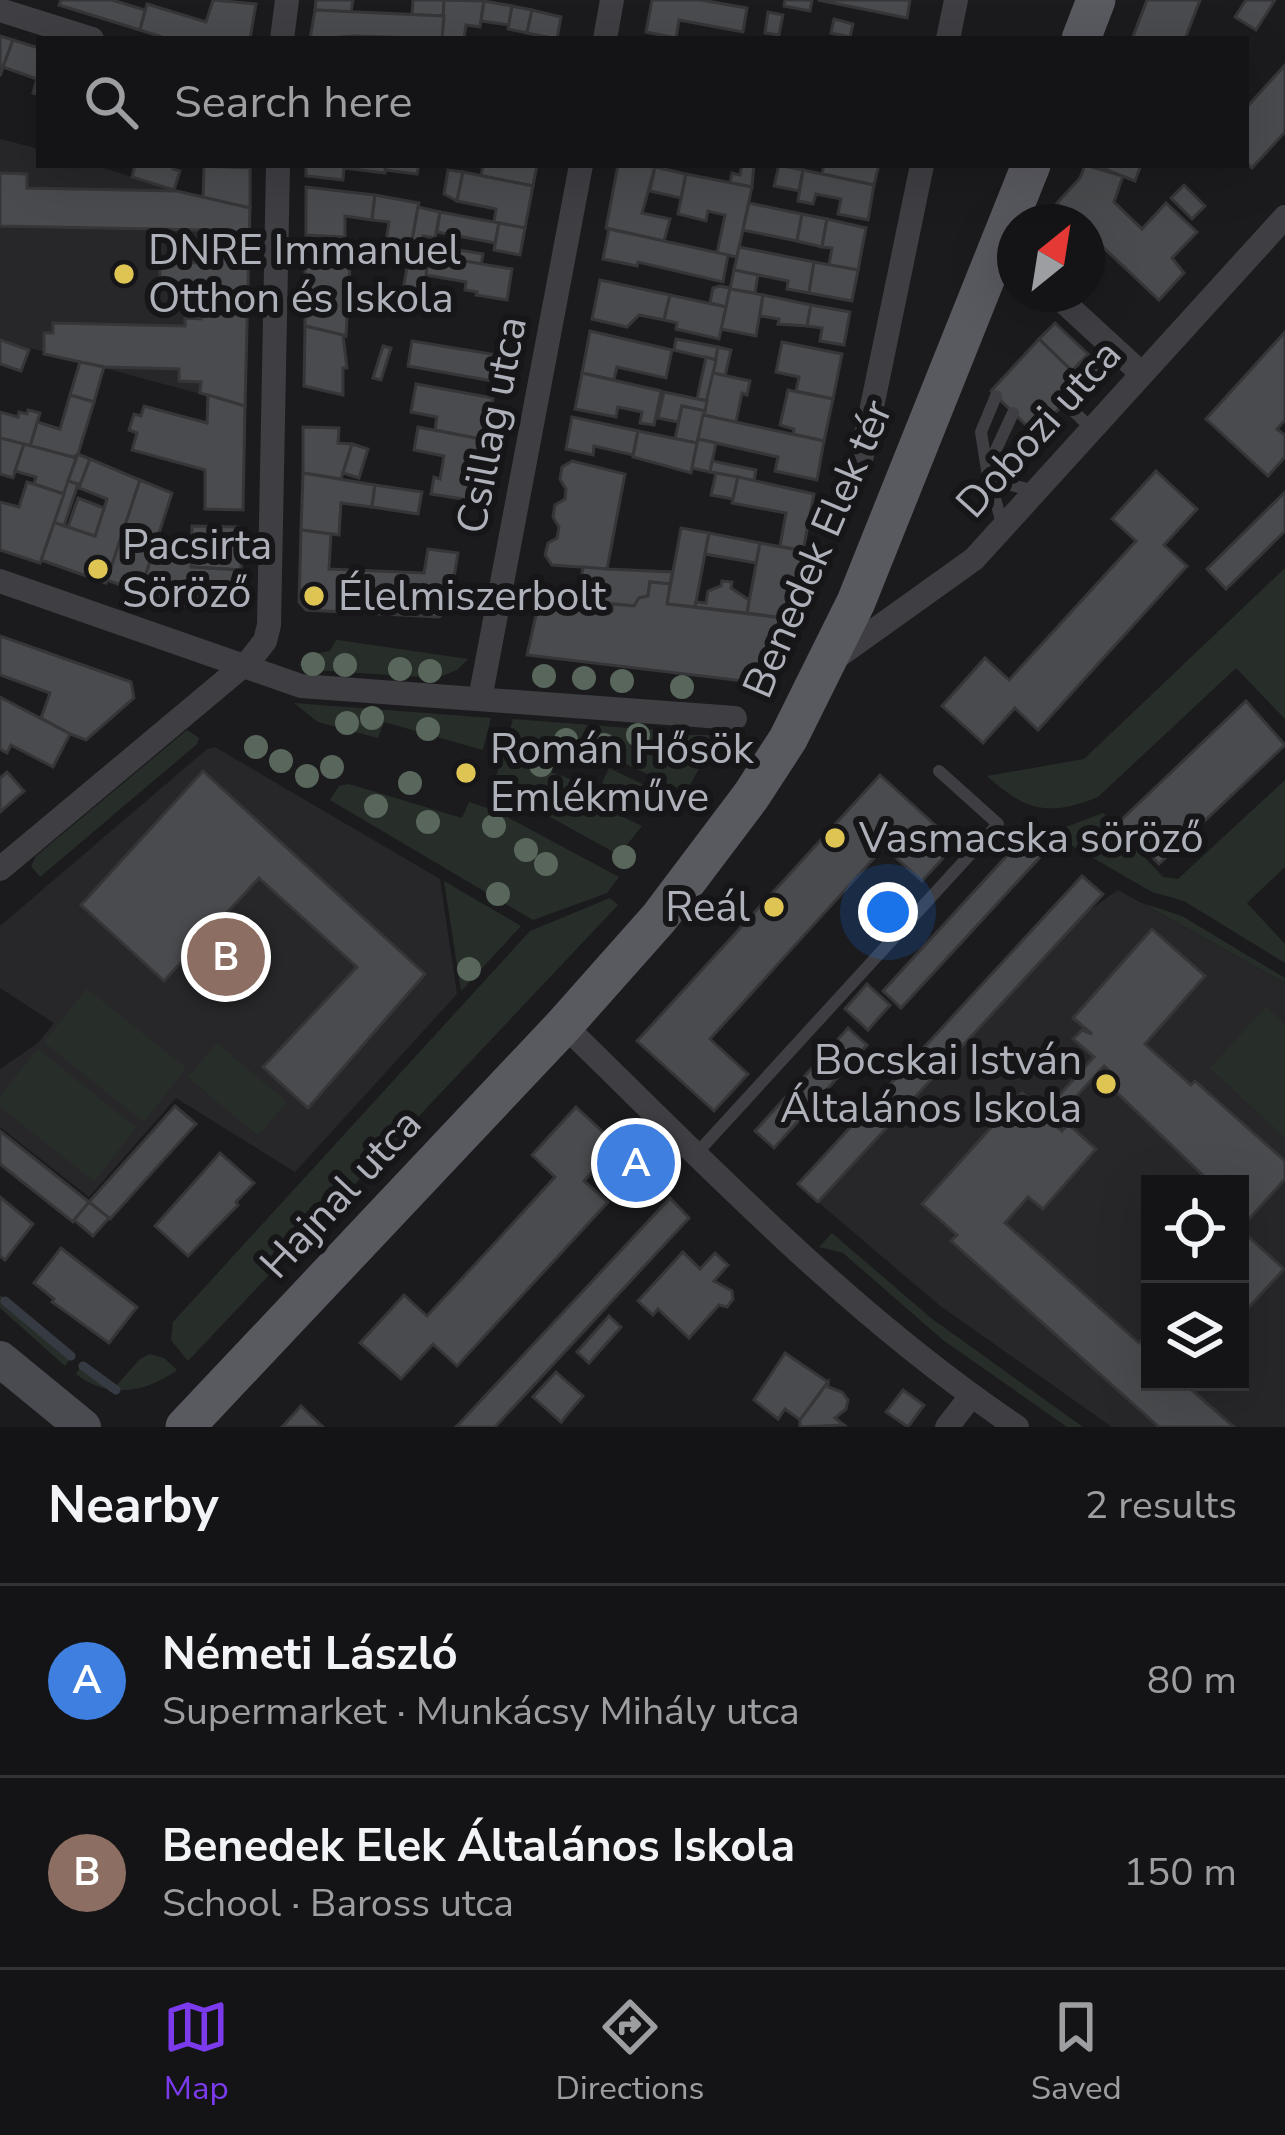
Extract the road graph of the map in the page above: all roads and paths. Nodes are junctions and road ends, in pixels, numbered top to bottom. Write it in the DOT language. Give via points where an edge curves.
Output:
graph roads {
  1 [pos="287,0"];
  2 [pos="612,0"];
  3 [pos="956,0"];
  4 [pos="1096,0"];
  5 [pos="0,10"];
  6 [pos="82,36"];
  7 [pos="282,36"];
  8 [pos="605,36"];
  9 [pos="949,36"];
  10 [pos="1082,36"];
  11 [pos="278,168"];
  12 [pos="580,168"];
  13 [pos="921,168"];
  14 [pos="1030,168"];
  15 [pos="1020,204"];
  16 [pos="1285,217"];
  17 [pos="997,281"];
  18 [pos="1074,312"];
  19 [pos="1111,346"];
  20 [pos="1142,374"];
  21 [pos="1075,386"];
  22 [pos="995,396"];
  23 [pos="1065,403"];
  24 [pos="1013,413"];
  25 [pos="1092,429"];
  26 [pos="861,460"];
  27 [pos="987,470"];
  28 [pos="1036,491"];
  29 [pos="1003,528"];
  30 [pos="0,581"];
  31 [pos="826,665"];
  32 [pos="241,667"];
  33 [pos="481,699"];
  34 [pos="735,718"];
  35 [pos="939,771"];
  36 [pos="0,869"];
  37 [pos="564,1025"];
  38 [pos="697,1154"];
  39 [pos="0,1359"];
  40 [pos="971,1396"];
  41 [pos="82,1427"];
  42 [pos="185,1427"];
  43 [pos="946,1427"];
  44 [pos="1017,1427"];
  1 -- 7 [label="street"];
  2 -- 8 [label="street"];
  3 -- 9 [label="street"];
  4 -- 10 [label="main road"];
  5 -- 6 [label="street"];
  11 -- 32 [label="street" via="269,625"];
  12 -- 33 [label="street, Csillag utca"];
  13 -- 26 [label="street"];
  14 -- 15 [label="main road, Benedek Elek tér"];
  16 -- 20 [label="street, Dobozi utca"];
  17 -- 31 [label="main road, Benedek Elek tér"];
  18 -- 19 [label="street"];
  19 -- 20 [label="street"];
  19 -- 21 [label="lane"];
  20 -- 25 [label="street, Dobozi utca"];
  22 -- 27 [label="lane" via="981,432"];
  23 -- 25 [label="lane"];
  24 -- 27 [label="lane"];
  25 -- 28 [label="street, Dobozi utca"];
  27 -- 28 [label="lane"];
  27 -- 29 [label="lane"];
  28 -- 29 [label="street, Dobozi utca"];
  29 -- 31 [label="street, Dobozi utca" via="957,573"];
  30 -- 32 [label="street"];
  31 -- 37 [label="main road, Benedek Elek tér" via="788,739 708,857"];
  32 -- 33 [label="street" via="301,686"];
  32 -- 36 [label="street"];
  33 -- 34 [label="street"];
  35 -- 38 [label="lane" via="998,824"];
  37 -- 38 [label="street"];
  37 -- 42 [label="main road, Hajnal utca"];
  38 -- 40 [label="street"];
  39 -- 41 [label="street"];
  40 -- 43 [label="street"];
  40 -- 44 [label="street"];
}
